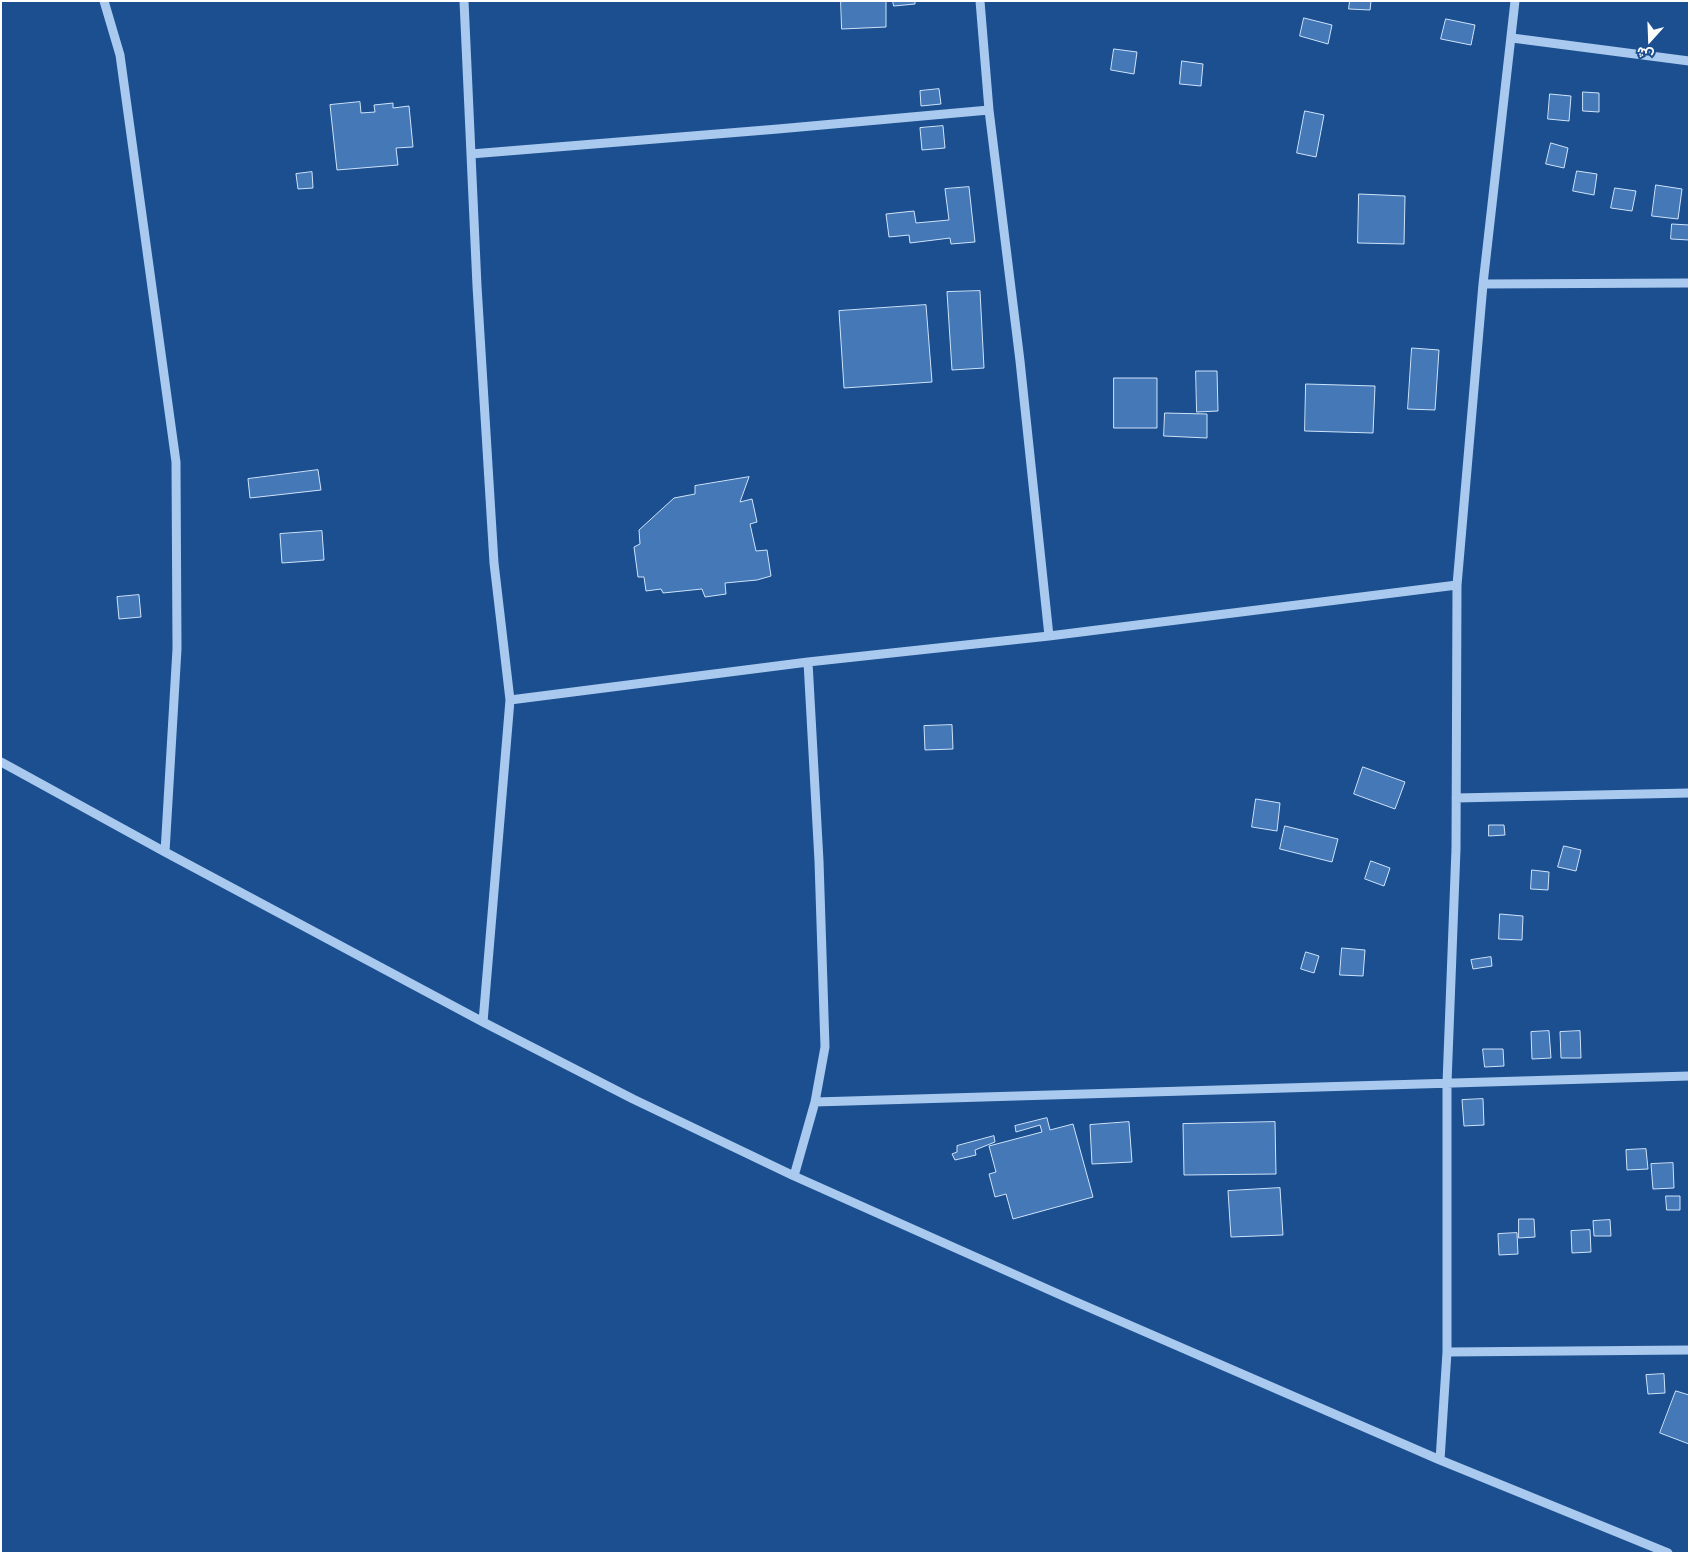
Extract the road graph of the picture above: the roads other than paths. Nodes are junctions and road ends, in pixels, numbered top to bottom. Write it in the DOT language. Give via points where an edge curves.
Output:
graph roads {
  1 [pos="104,1"];
  2 [pos="464,1"];
  3 [pos="980,1"];
  4 [pos="1515,1"];
  5 [pos="1512,38"];
  6 [pos="1689,61"];
  7 [pos="989,110"];
  8 [pos="471,154"];
  9 [pos="1689,282"];
  10 [pos="1483,284"];
  11 [pos="1457,585"];
  12 [pos="1048,636"];
  13 [pos="808,662"];
  14 [pos="510,700"];
  15 [pos="1,762"];
  16 [pos="1689,793"];
  17 [pos="1456,798"];
  18 [pos="165,852"];
  19 [pos="482,1022"];
  20 [pos="1689,1076"];
  21 [pos="1447,1083"];
  22 [pos="815,1102"];
  23 [pos="794,1176"];
  24 [pos="1689,1350"];
  25 [pos="1447,1352"];
  26 [pos="1440,1460"];
  27 [pos="1668,1553"];
  1 -- 18 [label="street" via="120,55 176,462 177,648"];
  2 -- 8 [label="street"];
  3 -- 7 [label="street"];
  4 -- 5 [label="street"];
  5 -- 6 [label="street"];
  5 -- 10 [label="street"];
  7 -- 8 [label="street"];
  7 -- 12 [label="street" via="1020,361"];
  8 -- 14 [label="street" via="494,562"];
  9 -- 10 [label="street"];
  10 -- 11 [label="street"];
  11 -- 12 [label="street"];
  11 -- 17 [label="street"];
  12 -- 13 [label="street"];
  13 -- 14 [label="street"];
  13 -- 22 [label="street" via="825,1047"];
  14 -- 19 [label="street"];
  15 -- 18 [label="street"];
  16 -- 17 [label="street"];
  17 -- 21 [label="street"];
  18 -- 19 [label="street"];
  19 -- 23 [label="street"];
  20 -- 21 [label="street"];
  21 -- 22 [label="street"];
  21 -- 25 [label="street"];
  22 -- 23 [label="street"];
  23 -- 26 [label="street"];
  24 -- 25 [label="street"];
  25 -- 26 [label="street"];
  26 -- 27 [label="street"];
}
